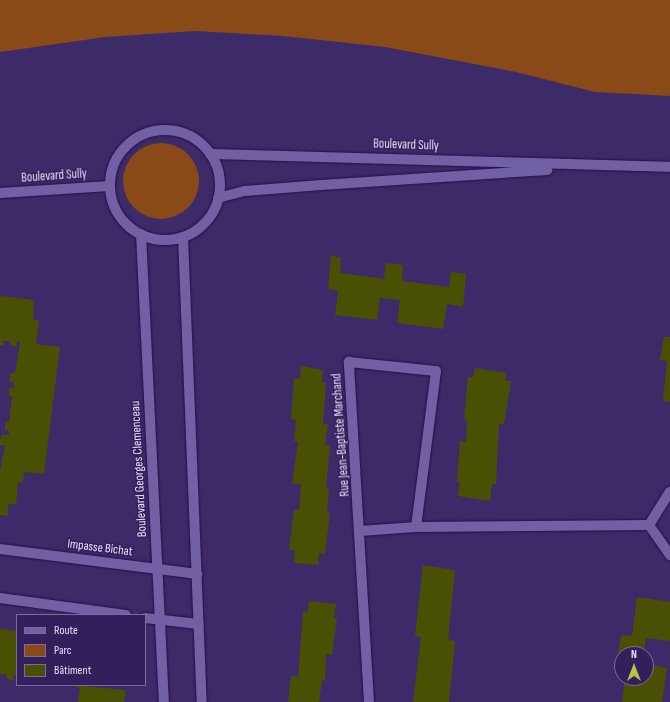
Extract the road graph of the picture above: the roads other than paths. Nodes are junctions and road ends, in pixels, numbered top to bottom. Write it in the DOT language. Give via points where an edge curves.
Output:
graph roads {
  1 [pos="210,154"];
  2 [pos="602,166"];
  3 [pos="670,167"];
  4 [pos="110,186"];
  5 [pos="0,193"];
  6 [pos="218,198"];
  7 [pos="141,234"];
  8 [pos="183,237"];
  9 [pos="670,492"];
  10 [pos="649,525"];
  11 [pos="416,527"];
  12 [pos="360,532"];
  13 [pos="0,548"];
  14 [pos="670,555"];
  15 [pos="157,568"];
  16 [pos="197,574"];
  17 [pos="0,598"];
  18 [pos="119,614"];
  19 [pos="146,618"];
  20 [pos="160,620"];
  21 [pos="199,624"];
  22 [pos="164,702"];
  23 [pos="202,702"];
  24 [pos="369,702"];
  1 -- 2 [label="main road, Boulevard Sully" via="303,154"];
  1 -- 4 [label="main road" via="198,141 182,133 165,130 148,133 132,141 120,153 112,169"];
  1 -- 6 [label="main road" via="218,169"];
  2 -- 3 [label="main road, Boulevard Sully"];
  2 -- 6 [label="main road, Boulevard Sully" via="321,184 246,191"];
  4 -- 5 [label="main road, Boulevard Sully"];
  4 -- 7 [label="main road" via="113,203 121,218"];
  6 -- 8 [label="main road" via="210,217 198,229"];
  7 -- 8 [label="main road" via="167,240"];
  7 -- 15 [label="main road, Boulevard Georges Clemenceau"];
  8 -- 16 [label="main road"];
  9 -- 10 [label="main road"];
  10 -- 11 [label="main road"];
  10 -- 14 [label="main road"];
  11 -- 12 [label="main road"];
  11 -- 12 [label="main road, Rue Jean-Baptiste Marchand" via="436,371 349,362"];
  12 -- 24 [label="main road, Rue Jean-Baptiste Marchand"];
  13 -- 15 [label="main road, Impasse Bichat"];
  15 -- 16 [label="main road, Impasse Bichat"];
  15 -- 20 [label="main road, Boulevard Georges Clemenceau"];
  16 -- 21 [label="main road"];
  17 -- 18 [label="main road"];
  19 -- 20 [label="main road"];
  20 -- 21 [label="main road"];
  20 -- 22 [label="main road, Boulevard Georges Clemenceau"];
  21 -- 23 [label="main road"];
}
